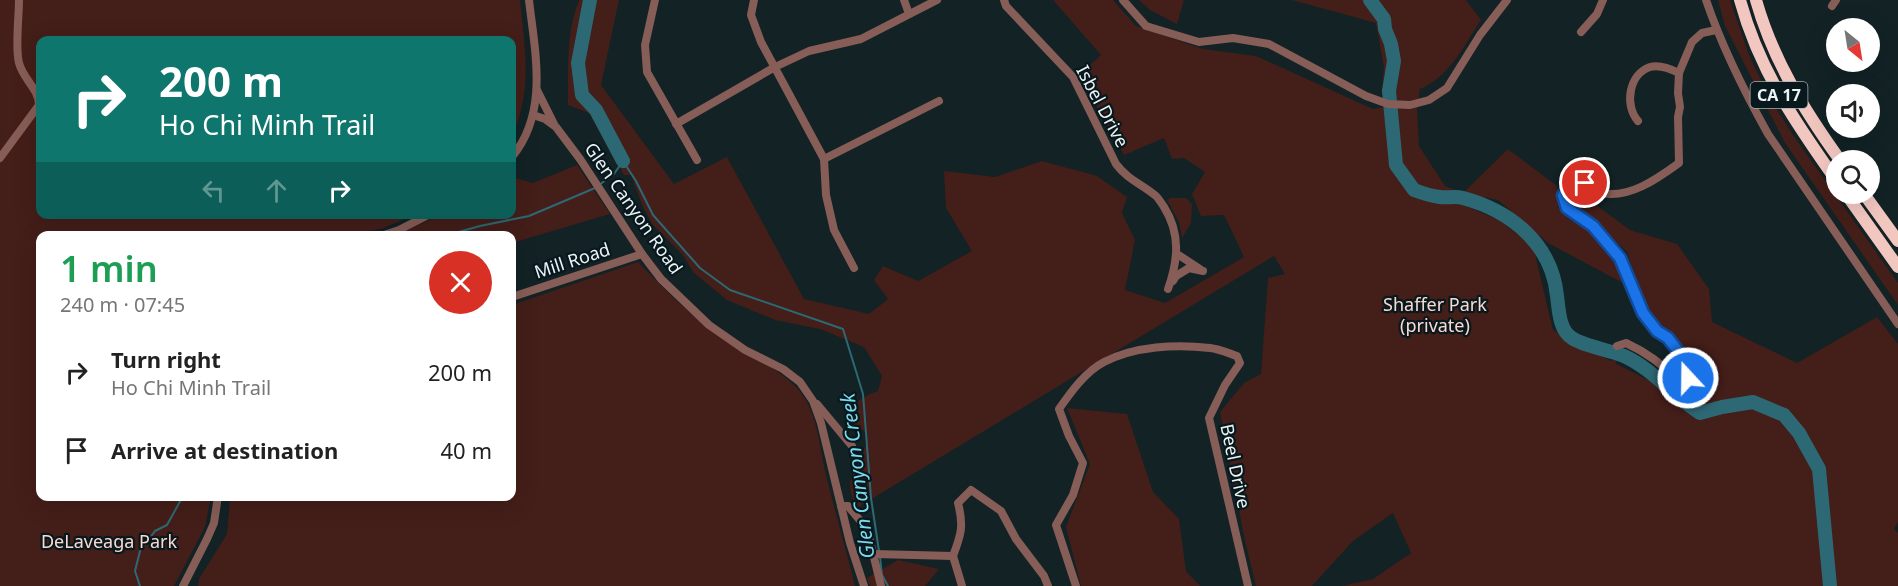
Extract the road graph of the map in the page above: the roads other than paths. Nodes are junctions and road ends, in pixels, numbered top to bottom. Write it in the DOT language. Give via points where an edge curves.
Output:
graph roads {
  1 [pos="19,0"];
  2 [pos="529,0"];
  3 [pos="655,0"];
  4 [pos="754,0"];
  5 [pos="903,0"];
  6 [pos="937,0"];
  7 [pos="1004,0"];
  8 [pos="1123,0"];
  9 [pos="1507,0"];
  10 [pos="1603,0"];
  11 [pos="1706,0"];
  12 [pos="1740,0"];
  13 [pos="1758,4"];
  14 [pos="909,14"];
  15 [pos="1716,30"];
  16 [pos="1581,32"];
  17 [pos="775,67"];
  18 [pos="1679,73"];
  19 [pos="537,90"];
  20 [pos="36,93"];
  21 [pos="939,101"];
  22 [pos="36,109"];
  23 [pos="533,115"];
  24 [pos="1638,121"];
  25 [pos="676,124"];
  26 [pos="556,127"];
  27 [pos="528,132"];
  28 [pos="1833,150"];
  29 [pos="516,151"];
  30 [pos="0,158"];
  31 [pos="824,159"];
  32 [pos="697,160"];
  33 [pos="1826,166"];
  34 [pos="1853,204"];
  35 [pos="1871,204"];
  36 [pos="420,219"];
  37 [pos="396,231"];
  38 [pos="1898,241"];
  39 [pos="642,254"];
  40 [pos="1177,254"];
  41 [pos="1898,267"];
  42 [pos="854,268"];
  43 [pos="516,296"];
  44 [pos="1898,324"];
  45 [pos="1617,345"];
  46 [pos="800,382"];
  47 [pos="852,446"];
  48 [pos="217,501"];
  49 [pos="841,506"];
  50 [pos="878,556"];
  51 [pos="952,556"];
  52 [pos="183,586"];
  53 [pos="864,586"];
  54 [pos="881,586"];
  55 [pos="962,586"];
  56 [pos="1048,586"];
  57 [pos="1076,586"];
  58 [pos="1248,586"];
  1 -- 20 [label="street" via="18,61"];
  2 -- 19 [label="street"];
  3 -- 25 [label="street" via="645,45 647,72"];
  4 -- 17 [label="street" via="751,15"];
  5 -- 14 [label="street"];
  6 -- 14 [label="street"];
  7 -- 40 [label="street, Isbel Drive" via="1072,77 1125,176 1158,197 1171,218"];
  8 -- 9 [label="street" via="1146,26 1199,42 1233,38 1269,44 1366,96 1388,104 1410,105 1429,100 1447,88"];
  10 -- 16 [label="street"];
  11 -- 15 [label="street"];
  12 -- 33 [label="highway, CA 17" via="1773,85"];
  13 -- 28 [label="highway, CA 17" via="1790,85"];
  14 -- 17 [label="street" via="861,39 809,51"];
  15 -- 18 [label="street" via="1702,33 1692,42"];
  15 -- 44 [label="street" via="1768,134"];
  17 -- 25 [label="street"];
  17 -- 31 [label="street"];
  18 -- 24 [label="street" via="1651,67 1636,77 1631,87 1631,106"];
  18 -- 45 [label="street" via="1679,162 1628,193 1600,193 1585,183 1571,185 1563,195 1567,208 1593,226 1620,258 1643,313 1688,364 1688,378 1681,383 1643,351 1626,343"];
  19 -- 23 [label="street"];
  19 -- 26 [label="street"];
  21 -- 31 [label="street"];
  22 -- 30 [label="street"];
  23 -- 26 [label="street, Glen Canyon Road"];
  23 -- 27 [label="street"];
  25 -- 32 [label="street"];
  26 -- 27 [label="street" via="537,126"];
  26 -- 39 [label="street, Glen Canyon Road"];
  27 -- 29 [label="street"];
  31 -- 42 [label="street" via="826,195 834,230"];
  34 -- 41 [label="highway"];
  35 -- 38 [label="highway"];
  36 -- 37 [label="street"];
  39 -- 43 [label="street, Mill Road"];
  39 -- 46 [label="street, Glen Canyon Road" via="661,279 709,325"];
  40 -- 40 [label="street" via="1174,273 1168,288 1176,276 1189,268 1203,271"];
  46 -- 47 [label="street"];
  46 -- 49 [label="street, Glen Canyon Road" via="821,423"];
  48 -- 52 [label="street" via="214,523"];
  49 -- 50 [label="street" via="848,506 867,529"];
  49 -- 53 [label="street, Glen Canyon Road"];
  50 -- 51 [label="street"];
  50 -- 54 [label="street"];
  51 -- 55 [label="street"];
  51 -- 56 [label="street" via="962,530 958,503 971,490 1001,511"];
  57 -- 58 [label="street, Beel Drive" via="1056,525 1073,495 1083,463 1059,409 1078,383 1103,363 1136,350 1169,347 1211,348 1237,356 1240,363 1209,418"];
}
